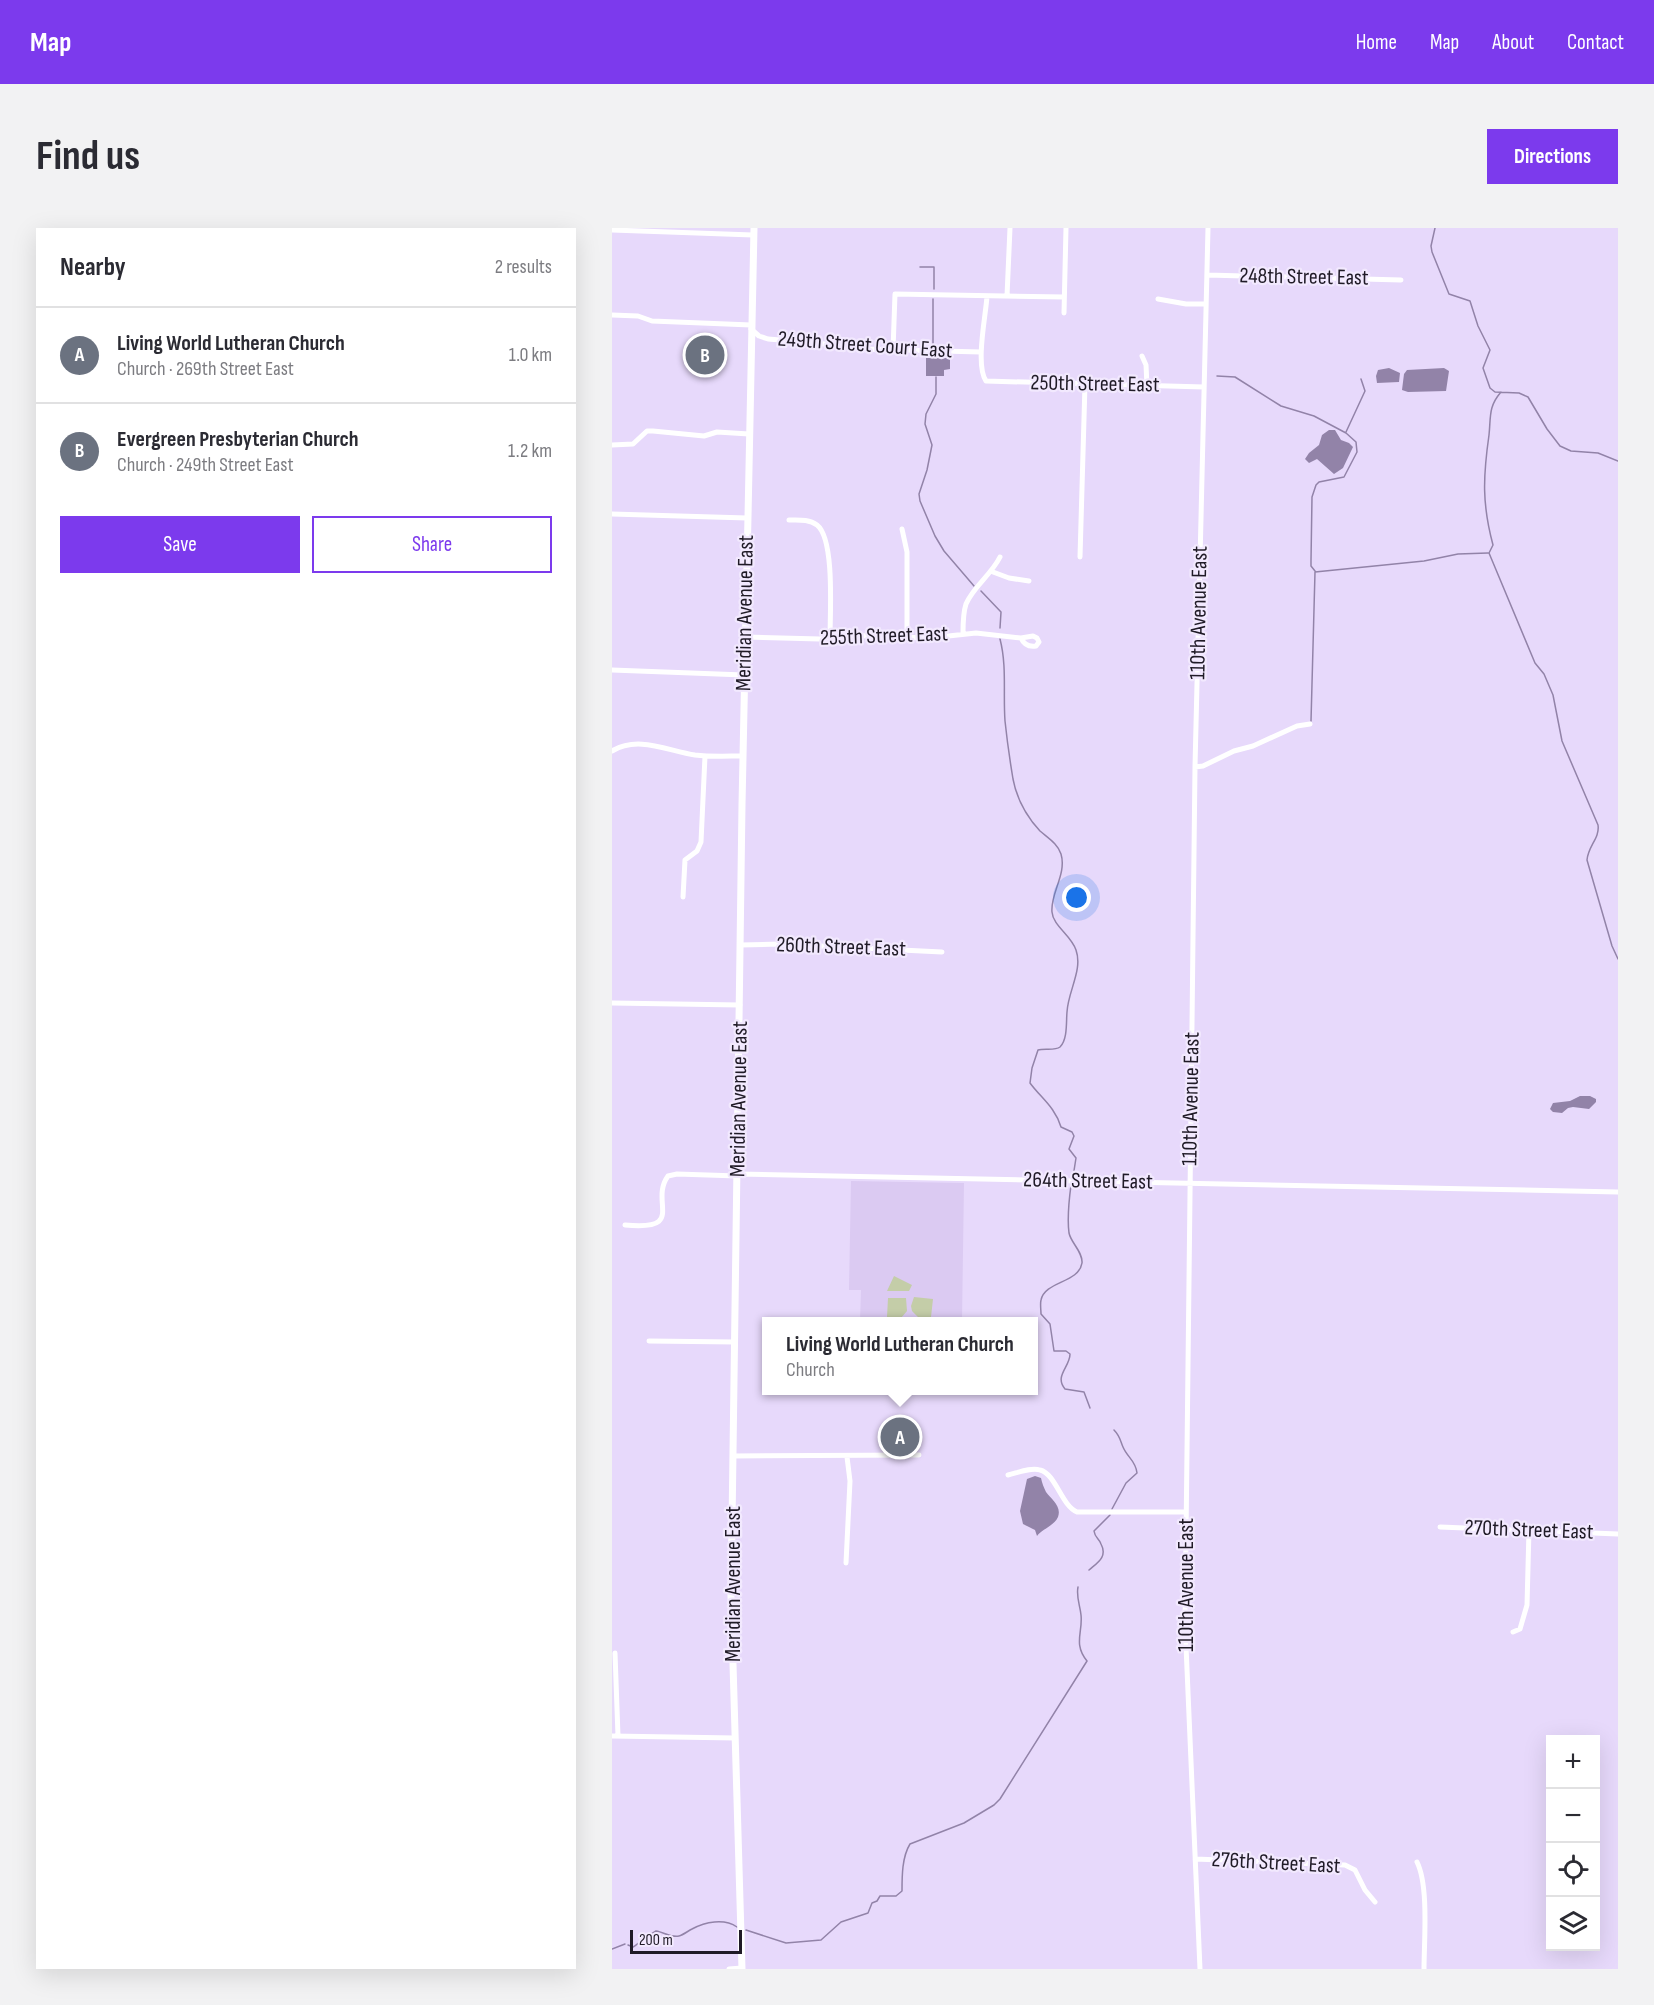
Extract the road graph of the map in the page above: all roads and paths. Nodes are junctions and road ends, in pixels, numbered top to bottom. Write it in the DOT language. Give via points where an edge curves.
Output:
graph roads {
  1 [pos="1010,228"];
  2 [pos="1066,228"];
  3 [pos="1208,228"];
  4 [pos="612,230"];
  5 [pos="754,232"];
  6 [pos="1207,275"];
  7 [pos="1401,280"];
  8 [pos="987,296"];
  9 [pos="1007,296"];
  10 [pos="1064,297"];
  11 [pos="1158,299"];
  12 [pos="1206,304"];
  13 [pos="1064,313"];
  14 [pos="612,315"];
  15 [pos="751,327"];
  16 [pos="893,350"];
  17 [pos="981,352"];
  18 [pos="1142,356"];
  19 [pos="1085,384"];
  20 [pos="1147,386"];
  21 [pos="1204,387"];
  22 [pos="749,434"];
  23 [pos="612,445"];
  24 [pos="612,514"];
  25 [pos="747,518"];
  26 [pos="789,520"];
  27 [pos="902,529"];
  28 [pos="1000,557"];
  29 [pos="1080,557"];
  30 [pos="993,572"];
  31 [pos="1029,581"];
  32 [pos="963,633"];
  33 [pos="746,637"];
  34 [pos="830,637"];
  35 [pos="907,637"];
  36 [pos="1021,638"];
  37 [pos="612,670"];
  38 [pos="744,675"];
  39 [pos="1310,724"];
  40 [pos="612,751"];
  41 [pos="705,756"];
  42 [pos="743,756"];
  43 [pos="1195,767"];
  44 [pos="683,897"];
  45 [pos="740,945"];
  46 [pos="942,952"];
  47 [pos="612,1003"];
  48 [pos="740,1005"];
  49 [pos="738,1175"];
  50 [pos="1190,1183"];
  51 [pos="1618,1192"];
  52 [pos="625,1225"];
  53 [pos="648,1341"];
  54 [pos="735,1342"];
  55 [pos="919,1455"];
  56 [pos="733,1456"];
  57 [pos="847,1457"];
  58 [pos="1008,1474"];
  59 [pos="1186,1512"];
  60 [pos="1440,1527"];
  61 [pos="1529,1530"];
  62 [pos="1618,1534"];
  63 [pos="846,1563"];
  64 [pos="1513,1632"];
  65 [pos="615,1653"];
  66 [pos="615,1736"];
  67 [pos="735,1738"];
  68 [pos="1195,1859"];
  69 [pos="1417,1862"];
  70 [pos="1375,1902"];
  71 [pos="729,1969"];
  72 [pos="742,1969"];
  73 [pos="1200,1969"];
  74 [pos="1424,1969"];
  1 -- 9 [label="street"];
  2 -- 10 [label="street"];
  3 -- 6 [label="street, 110th Avenue East"];
  4 -- 5 [label="street"];
  5 -- 15 [label="main road, Meridian Avenue East"];
  6 -- 7 [label="street, 248th Street East"];
  6 -- 12 [label="street, 110th Avenue East"];
  8 -- 9 [label="street"];
  8 -- 16 [label="street" via="895,294"];
  8 -- 17 [label="street"];
  9 -- 10 [label="street"];
  10 -- 13 [label="street"];
  11 -- 12 [label="street"];
  12 -- 21 [label="street, 110th Avenue East"];
  14 -- 15 [label="street"];
  15 -- 16 [label="street, 249th Street Court East" via="759,336 773,340"];
  15 -- 22 [label="main road, Meridian Avenue East"];
  16 -- 17 [label="street, 249th Street Court East"];
  17 -- 19 [label="street, 250th Street East" via="986,381"];
  18 -- 20 [label="street"];
  19 -- 20 [label="street, 250th Street East"];
  19 -- 29 [label="street"];
  20 -- 21 [label="street, 250th Street East"];
  21 -- 43 [label="street, 110th Avenue East"];
  22 -- 23 [label="street" via="717,432 705,436 647,431 633,444"];
  22 -- 25 [label="main road, Meridian Avenue East"];
  24 -- 25 [label="street"];
  25 -- 33 [label="main road, Meridian Avenue East"];
  26 -- 34 [label="street" via="813,523 826,541"];
  27 -- 35 [label="street" via="907,552"];
  28 -- 30 [label="street"];
  30 -- 31 [label="street"];
  30 -- 32 [label="street" via="967,602"];
  32 -- 35 [label="street, 255th Street East" via="938,638"];
  32 -- 36 [label="street, 255th Street East"];
  33 -- 34 [label="street, 255th Street East"];
  33 -- 38 [label="main road, Meridian Avenue East"];
  34 -- 35 [label="street, 255th Street East"];
  37 -- 38 [label="street"];
  38 -- 42 [label="main road, Meridian Avenue East"];
  39 -- 43 [label="street"];
  40 -- 41 [label="street" via="624,745 660,746"];
  41 -- 42 [label="street"];
  41 -- 44 [label="street" via="700,845 685,861"];
  42 -- 45 [label="main road, Meridian Avenue East"];
  43 -- 50 [label="street, 110th Avenue East"];
  45 -- 46 [label="street, 260th Street East"];
  45 -- 48 [label="main road, Meridian Avenue East"];
  47 -- 48 [label="street"];
  48 -- 49 [label="main road, Meridian Avenue East"];
  49 -- 50 [label="street, 264th Street East"];
  49 -- 52 [label="street, 264th Street East" via="672,1174 664,1183 658,1222 652,1226"];
  49 -- 54 [label="main road, Meridian Avenue East"];
  50 -- 51 [label="street, 264th Street East"];
  50 -- 59 [label="street, 110th Avenue East"];
  53 -- 54 [label="street"];
  54 -- 56 [label="main road, Meridian Avenue East"];
  55 -- 57 [label="street"];
  56 -- 57 [label="street"];
  56 -- 67 [label="main road, Meridian Avenue East" via="731,1606"];
  57 -- 63 [label="street" via="850,1481"];
  58 -- 59 [label="street" via="1042,1470 1077,1512"];
  59 -- 68 [label="street, 110th Avenue East" via="1185,1635"];
  60 -- 61 [label="street, 270th Street East"];
  61 -- 62 [label="street, 270th Street East"];
  61 -- 64 [label="street" via="1526,1613 1520,1629"];
  65 -- 66 [label="street"];
  66 -- 67 [label="street"];
  67 -- 72 [label="main road, Meridian Avenue East"];
  68 -- 70 [label="street, 276th Street East" via="1345,1866 1354,1870"];
  68 -- 73 [label="street, 110th Avenue East"];
  69 -- 74 [label="street" via="1423,1890"];
  71 -- 72 [label="street"];
}
